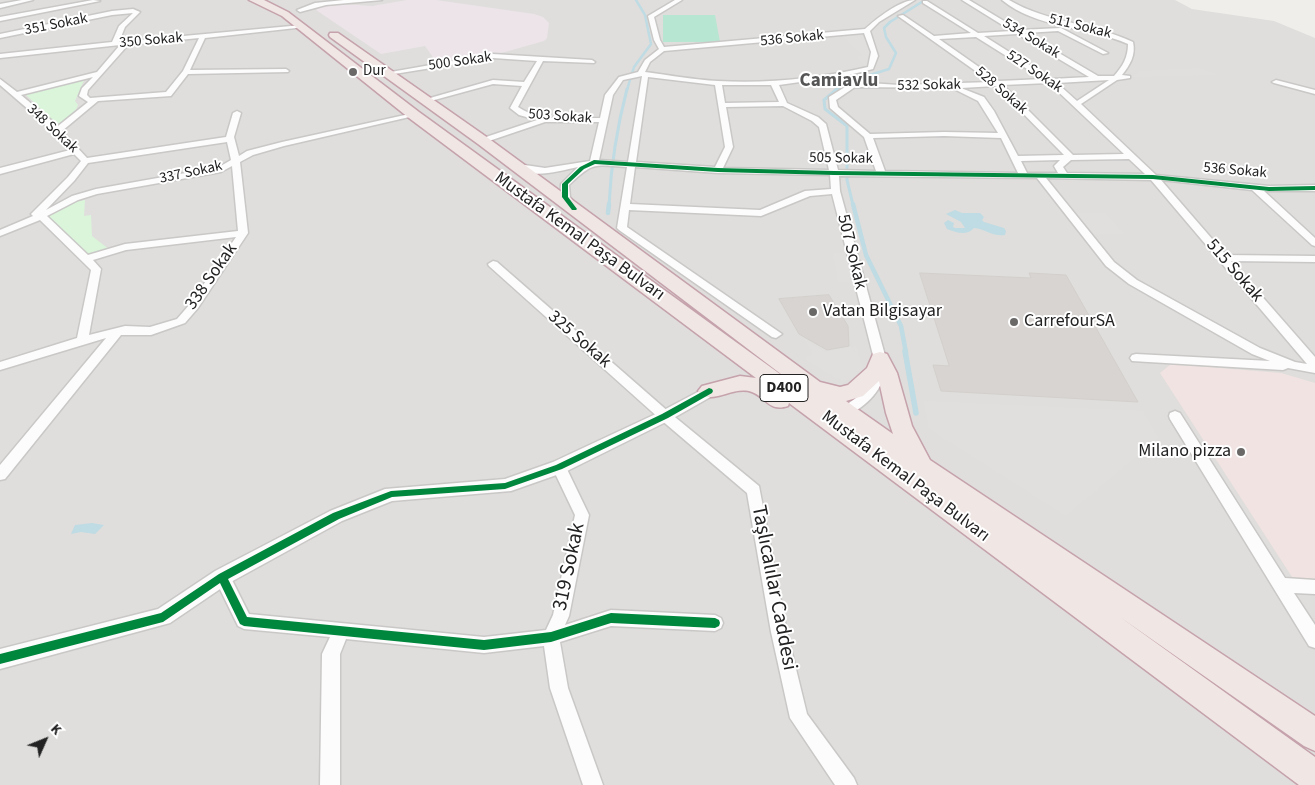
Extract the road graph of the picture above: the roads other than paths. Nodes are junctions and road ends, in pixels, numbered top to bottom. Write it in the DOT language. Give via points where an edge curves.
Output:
graph roads {
  1 [pos="30,0"];
  2 [pos="254,0"];
  3 [pos="278,0"];
  4 [pos="323,0"];
  5 [pos="362,0"];
  6 [pos="379,0"];
  7 [pos="679,0"];
  8 [pos="912,0"];
  9 [pos="965,0"];
  10 [pos="1005,0"];
  11 [pos="97,1"];
  12 [pos="331,1"];
  13 [pos="371,1"];
  14 [pos="663,2"];
  15 [pos="925,2"];
  16 [pos="671,4"];
  17 [pos="0,6"];
  18 [pos="112,13"];
  19 [pos="900,16"];
  20 [pos="301,18"];
  21 [pos="0,19"];
  22 [pos="867,32"];
  23 [pos="1020,32"];
  24 [pos="976,35"];
  25 [pos="0,36"];
  26 [pos="203,36"];
  27 [pos="932,38"];
  28 [pos="126,43"];
  29 [pos="115,44"];
  30 [pos="662,49"];
  31 [pos="1105,53"];
  32 [pos="0,56"];
  33 [pos="541,59"];
  34 [pos="592,62"];
  35 [pos="286,71"];
  36 [pos="100,72"];
  37 [pos="186,72"];
  38 [pos="388,73"];
  39 [pos="850,73"];
  40 [pos="643,75"];
  41 [pos="1128,77"];
  42 [pos="1115,78"];
  43 [pos="1097,79"];
  44 [pos="0,81"];
  45 [pos="1051,81"];
  46 [pos="1276,82"];
  47 [pos="718,83"];
  48 [pos="774,83"];
  49 [pos="997,83"];
  50 [pos="526,84"];
  51 [pos="838,84"];
  52 [pos="855,84"];
  53 [pos="951,86"];
  54 [pos="1315,92"];
  55 [pos="14,95"];
  56 [pos="94,100"];
  57 [pos="784,104"];
  58 [pos="1076,104"];
  59 [pos="722,105"];
  60 [pos="420,107"];
  61 [pos="237,113"];
  62 [pos="547,119"];
  63 [pos="604,120"];
  64 [pos="57,131"];
  65 [pos="868,136"];
  66 [pos="1003,136"];
  67 [pos="231,139"];
  68 [pos="483,141"];
  69 [pos="76,151"];
  70 [pos="1131,156"];
  71 [pos="1070,157"];
  72 [pos="1014,159"];
  73 [pos="85,161"];
  74 [pos="236,162"];
  75 [pos="594,162"];
  76 [pos="630,165"];
  77 [pos="517,166"];
  78 [pos="718,170"];
  79 [pos="0,171"];
  80 [pos="834,173"];
  81 [pos="881,174"];
  82 [pos="1024,175"];
  83 [pos="1039,175"];
  84 [pos="1064,176"];
  85 [pos="1153,177"];
  86 [pos="1254,187"];
  87 [pos="1315,188"];
  88 [pos="836,191"];
  89 [pos="626,207"];
  90 [pos="574,209"];
  91 [pos="41,215"];
  92 [pos="27,222"];
  93 [pos="1,231"];
  94 [pos="243,233"];
  95 [pos="1315,243"];
  96 [pos="1223,258"];
  97 [pos="86,259"];
  98 [pos="1315,259"];
  99 [pos="493,264"];
  100 [pos="621,268"];
  101 [pos="117,332"];
  102 [pos="776,334"];
  103 [pos="82,340"];
  104 [pos="1136,358"];
  105 [pos="880,361"];
  106 [pos="1315,365"];
  107 [pos="0,366"];
  108 [pos="1293,366"];
  109 [pos="1315,369"];
  110 [pos="806,382"];
  111 [pos="709,391"];
  112 [pos="665,416"];
  113 [pos="837,416"];
  114 [pos="1175,416"];
  115 [pos="559,466"];
  116 [pos="924,468"];
  117 [pos="0,475"];
  118 [pos="950,511"];
  119 [pos="222,577"];
  120 [pos="1282,585"];
  121 [pos="1315,587"];
  122 [pos="715,624"];
  123 [pos="341,631"];
  124 [pos="551,637"];
  125 [pos="1315,640"];
  126 [pos="0,660"];
  127 [pos="1315,735"];
  128 [pos="1315,777"];
  129 [pos="330,785"];
  130 [pos="593,785"];
  131 [pos="847,785"];
  1 -- 17 [label="street"];
  2 -- 20 [label="highway, Mustafa Kemal Paşa Bulvarı / D400"];
  3 -- 20 [label="highway, Mustafa Kemal Paşa Bulvarı / D400"];
  4 -- 12 [label="street"];
  5 -- 13 [label="street"];
  6 -- 13 [label="street"];
  7 -- 16 [label="street"];
  8 -- 22 [label="street" via="877,21"];
  9 -- 23 [label="street, 534 Sokak"];
  10 -- 42 [label="street, 511 Sokak" via="1033,15 1118,36 1131,43 1132,51 1122,72"];
  11 -- 18 [label="street"];
  11 -- 21 [label="street"];
  12 -- 13 [label="street"];
  12 -- 20 [label="street" via="313,3"];
  14 -- 16 [label="street"];
  15 -- 24 [label="street, 527 Sokak"];
  16 -- 30 [label="street" via="651,16"];
  18 -- 25 [label="street, 351 Sokak"];
  18 -- 29 [label="street, 351 Sokak" via="137,12 122,26"];
  19 -- 27 [label="street, 528 Sokak"];
  20 -- 26 [label="street, 350 Sokak"];
  20 -- 38 [label="highway, Mustafa Kemal Paşa Bulvarı / D400"];
  20 -- 60 [label="highway, Mustafa Kemal Paşa Bulvarı / D400"];
  22 -- 30 [label="street, 536 Sokak"];
  22 -- 39 [label="street" via="875,49 874,61 870,68"];
  23 -- 24 [label="street"];
  23 -- 31 [label="street" via="1059,29"];
  23 -- 43 [label="street, 534 Sokak"];
  24 -- 27 [label="street"];
  24 -- 45 [label="street, 527 Sokak"];
  26 -- 28 [label="street, 350 Sokak"];
  26 -- 37 [label="street"];
  27 -- 49 [label="street, 528 Sokak"];
  28 -- 29 [label="street, 350 Sokak"];
  28 -- 36 [label="street"];
  29 -- 32 [label="street, 350 Sokak" via="6,52"];
  30 -- 40 [label="street" via="647,61"];
  33 -- 34 [label="street, 500 Sokak"];
  33 -- 38 [label="street, 500 Sokak" via="493,56"];
  33 -- 50 [label="street, 503 Sokak"];
  35 -- 37 [label="street"];
  36 -- 55 [label="street"];
  36 -- 56 [label="street" via="83,96"];
  37 -- 56 [label="street" via="168,94"];
  38 -- 60 [label="highway, Mustafa Kemal Paşa Bulvarı / D400"];
  39 -- 48 [label="street"];
  39 -- 51 [label="street" via="832,79"];
  40 -- 47 [label="street, 532 Sokak"];
  40 -- 63 [label="street, 532 Sokak" via="621,78 609,95"];
  40 -- 76 [label="street"];
  41 -- 42 [label="street, 532 Sokak"];
  42 -- 43 [label="street, 532 Sokak"];
  42 -- 58 [label="street, 511 Sokak"];
  43 -- 45 [label="street, 532 Sokak"];
  44 -- 55 [label="street, 348 Sokak"];
  45 -- 49 [label="street, 532 Sokak"];
  45 -- 58 [label="street, 527 Sokak"];
  46 -- 54 [label="street"];
  47 -- 48 [label="street, 532 Sokak"];
  47 -- 59 [label="street"];
  48 -- 51 [label="street, 532 Sokak"];
  48 -- 57 [label="street"];
  49 -- 53 [label="street, 532 Sokak"];
  49 -- 71 [label="street, 528 Sokak"];
  50 -- 60 [label="street, 337 Sokak" via="494,82"];
  50 -- 62 [label="street, 503 Sokak" via="514,108 519,114"];
  51 -- 52 [label="street, 532 Sokak"];
  52 -- 53 [label="street, 532 Sokak"];
  52 -- 65 [label="street" via="832,99 834,108"];
  53 -- 66 [label="street" via="981,99"];
  55 -- 64 [label="street, 348 Sokak"];
  56 -- 64 [label="street"];
  57 -- 59 [label="street"];
  57 -- 80 [label="street, 507 Sokak" via="824,126"];
  58 -- 70 [label="street, 527 Sokak"];
  59 -- 78 [label="street" via="729,147"];
  60 -- 68 [label="highway, Mustafa Kemal Paşa Bulvarı / D400"];
  60 -- 74 [label="street, 337 Sokak" via="250,153"];
  60 -- 100 [label="highway, Mustafa Kemal Paşa Bulvarı / D400"];
  61 -- 67 [label="street"];
  62 -- 63 [label="street, 503 Sokak"];
  62 -- 68 [label="street"];
  63 -- 75 [label="street"];
  64 -- 69 [label="street, 348 Sokak"];
  65 -- 66 [label="street"];
  65 -- 81 [label="street"];
  66 -- 72 [label="street"];
  67 -- 73 [label="street"];
  67 -- 74 [label="street, 338 Sokak"];
  68 -- 77 [label="highway, Mustafa Kemal Paşa Bulvarı / D400"];
  69 -- 73 [label="street, 348 Sokak"];
  69 -- 79 [label="street"];
  70 -- 71 [label="street"];
  70 -- 85 [label="street, 527 Sokak"];
  71 -- 72 [label="street"];
  71 -- 84 [label="street" via="1058,166"];
  72 -- 82 [label="street"];
  73 -- 92 [label="street, 348 Sokak"];
  74 -- 91 [label="street, 337 Sokak" via="221,169 96,192 75,198"];
  74 -- 94 [label="street, 338 Sokak"];
  75 -- 76 [label="street, 505 Sokak"];
  75 -- 77 [label="street, 505 Sokak" via="549,172"];
  75 -- 90 [label="street" via="564,184 565,197"];
  76 -- 78 [label="street, 505 Sokak"];
  76 -- 89 [label="street"];
  77 -- 90 [label="highway, Mustafa Kemal Paşa Bulvarı / D400"];
  78 -- 80 [label="street, 505 Sokak"];
  80 -- 81 [label="street, 505 Sokak"];
  80 -- 88 [label="street, 507 Sokak"];
  81 -- 82 [label="street, 505 Sokak"];
  82 -- 83 [label="street, 505 Sokak"];
  83 -- 84 [label="street, 505 Sokak"];
  83 -- 108 [label="street" via="1110,264 1212,328"];
  84 -- 85 [label="street, 505 Sokak"];
  85 -- 86 [label="street, 536 Sokak"];
  85 -- 96 [label="street, 515 Sokak"];
  86 -- 87 [label="street, 536 Sokak"];
  86 -- 95 [label="street"];
  88 -- 89 [label="street" via="808,193 762,213"];
  88 -- 105 [label="street, 507 Sokak"];
  89 -- 102 [label="street" via="622,228"];
  90 -- 110 [label="highway, Mustafa Kemal Paşa Bulvarı / D400"];
  91 -- 92 [label="street, 337 Sokak"];
  91 -- 97 [label="street"];
  92 -- 93 [label="street, 337 Sokak"];
  94 -- 97 [label="street" via="125,247"];
  94 -- 101 [label="street, 338 Sokak" via="181,321 151,331"];
  96 -- 98 [label="street"];
  96 -- 106 [label="street, 515 Sokak"];
  97 -- 103 [label="street" via="96,270"];
  99 -- 112 [label="street, 325 Sokak"];
  100 -- 111 [label="highway" via="727,356 731,365"];
  100 -- 113 [label="highway, Mustafa Kemal Paşa Bulvarı / D400"];
  101 -- 103 [label="street, 338 Sokak"];
  101 -- 117 [label="street"];
  103 -- 107 [label="street, 338 Sokak"];
  104 -- 108 [label="street"];
  105 -- 110 [label="highway" via="871,378 858,390 848,393 835,395"];
  105 -- 113 [label="street, 507 Sokak" via="878,381 870,395"];
  105 -- 116 [label="highway" via="887,369 904,435"];
  108 -- 109 [label="street"];
  110 -- 113 [label="highway, Mustafa Kemal Paşa Bulvarı / D400"];
  111 -- 112 [label="street"];
  111 -- 118 [label="highway" via="740,384 759,386 843,447"];
  112 -- 115 [label="street"];
  112 -- 131 [label="street, Taşlıcalılar Caddesi" via="754,490 779,632 799,718"];
  113 -- 116 [label="highway, Mustafa Kemal Paşa Bulvarı / D400"];
  113 -- 118 [label="highway, Mustafa Kemal Paşa Bulvarı / D400"];
  114 -- 120 [label="street"];
  115 -- 119 [label="street" via="505,486 391,494 336,516"];
  115 -- 124 [label="street, 319 Sokak" via="582,515 561,616"];
  116 -- 127 [label="highway, Mustafa Kemal Paşa Bulvarı / D400"];
  118 -- 128 [label="highway, Mustafa Kemal Paşa Bulvarı / D400"];
  119 -- 123 [label="street" via="244,621"];
  119 -- 126 [label="street" via="163,617"];
  120 -- 121 [label="street"];
  120 -- 125 [label="street"];
  122 -- 124 [label="street" via="611,618"];
  123 -- 124 [label="street" via="484,645"];
  123 -- 129 [label="street" via="331,654"];
  124 -- 130 [label="street" via="559,688"];
}
